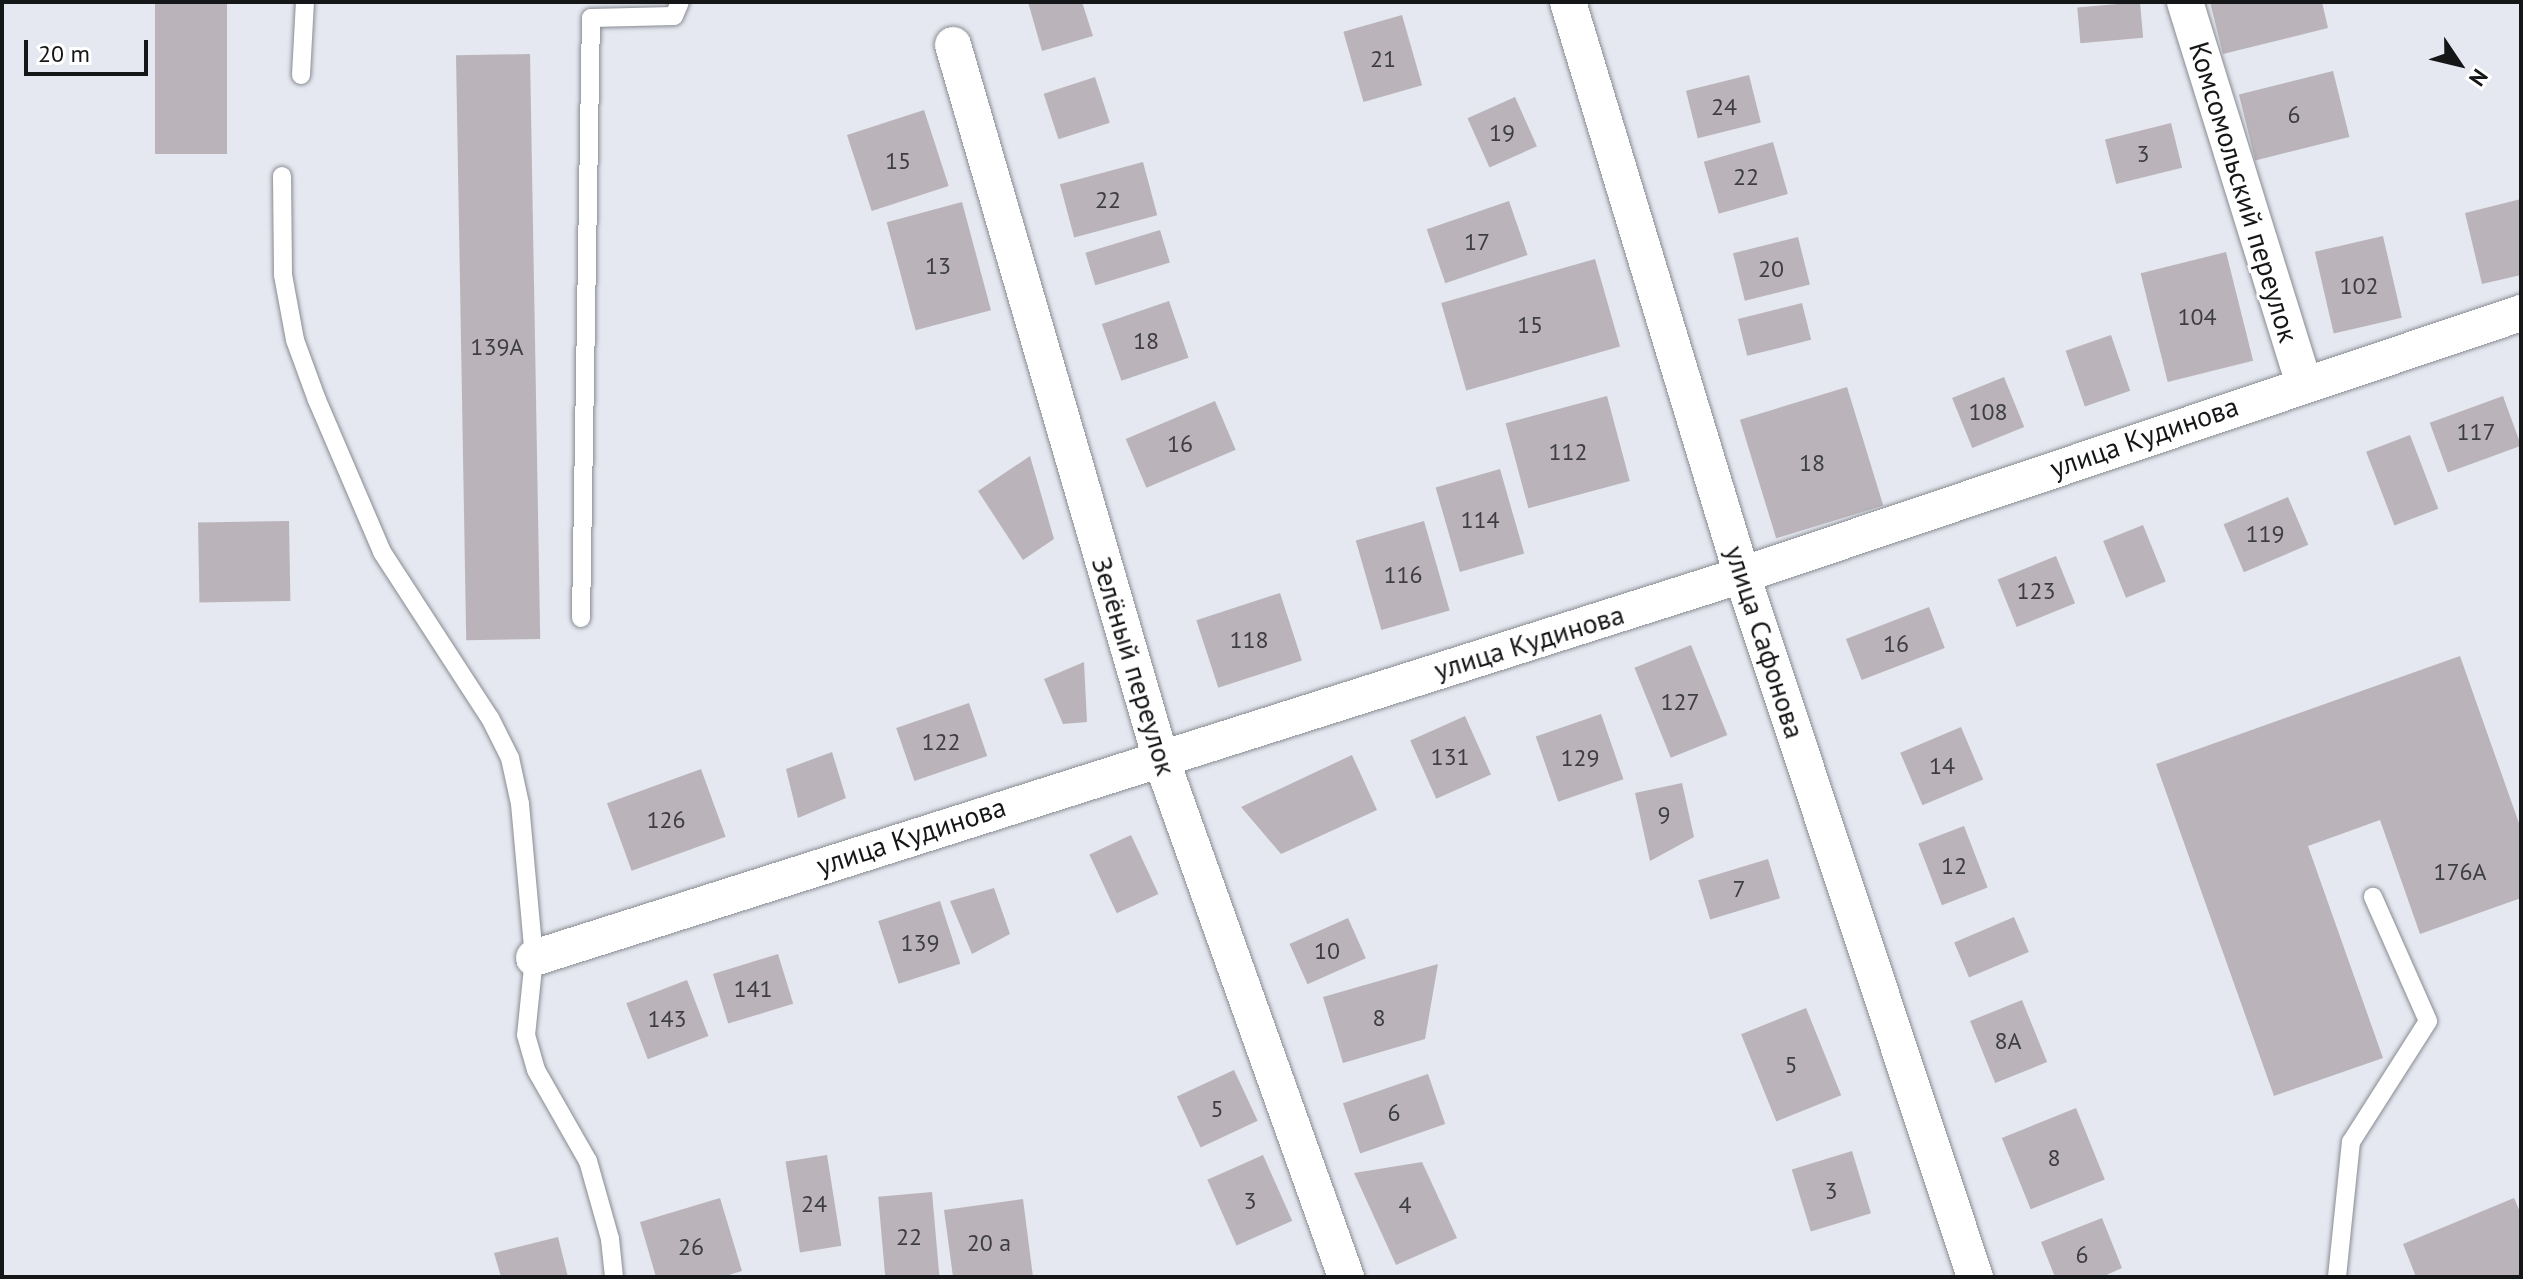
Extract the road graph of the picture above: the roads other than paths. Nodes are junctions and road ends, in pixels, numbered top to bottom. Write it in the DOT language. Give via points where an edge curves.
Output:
graph roads {
  1 [pos="305,2"];
  2 [pos="680,2"];
  3 [pos="1568,2"];
  4 [pos="2185,2"];
  5 [pos="953,45"];
  6 [pos="301,75"];
  7 [pos="282,176"];
  8 [pos="2521,313"];
  9 [pos="2303,382"];
  10 [pos="1742,575"];
  11 [pos="581,618"];
  12 [pos="1160,756"];
  13 [pos="2373,897"];
  14 [pos="534,958"];
  15 [pos="614,1277"];
  16 [pos="1346,1277"];
  17 [pos="1975,1277"];
  18 [pos="2337,1277"];
  1 -- 6 [label="lane"];
  2 -- 11 [label="lane" via="674,16 591,18"];
  3 -- 10 [label="street, улица Сафонова"];
  4 -- 9 [label="street, Комсомольский переулок"];
  5 -- 12 [label="street, Зелёный переулок"];
  7 -- 14 [label="lane" via="283,275 295,340 317,400 382,552 490,718 510,758 520,804"];
  8 -- 9 [label="street, улица Кудинова"];
  9 -- 10 [label="street, улица Кудинова"];
  10 -- 12 [label="street, улица Кудинова"];
  10 -- 17 [label="street, улица Сафонова"];
  12 -- 14 [label="street, улица Кудинова"];
  12 -- 16 [label="street, Зелёный переулок"];
  13 -- 18 [label="lane" via="2428,1021 2351,1142"];
  14 -- 15 [label="lane" via="526,1035 536,1070 588,1161 610,1239"];
}
